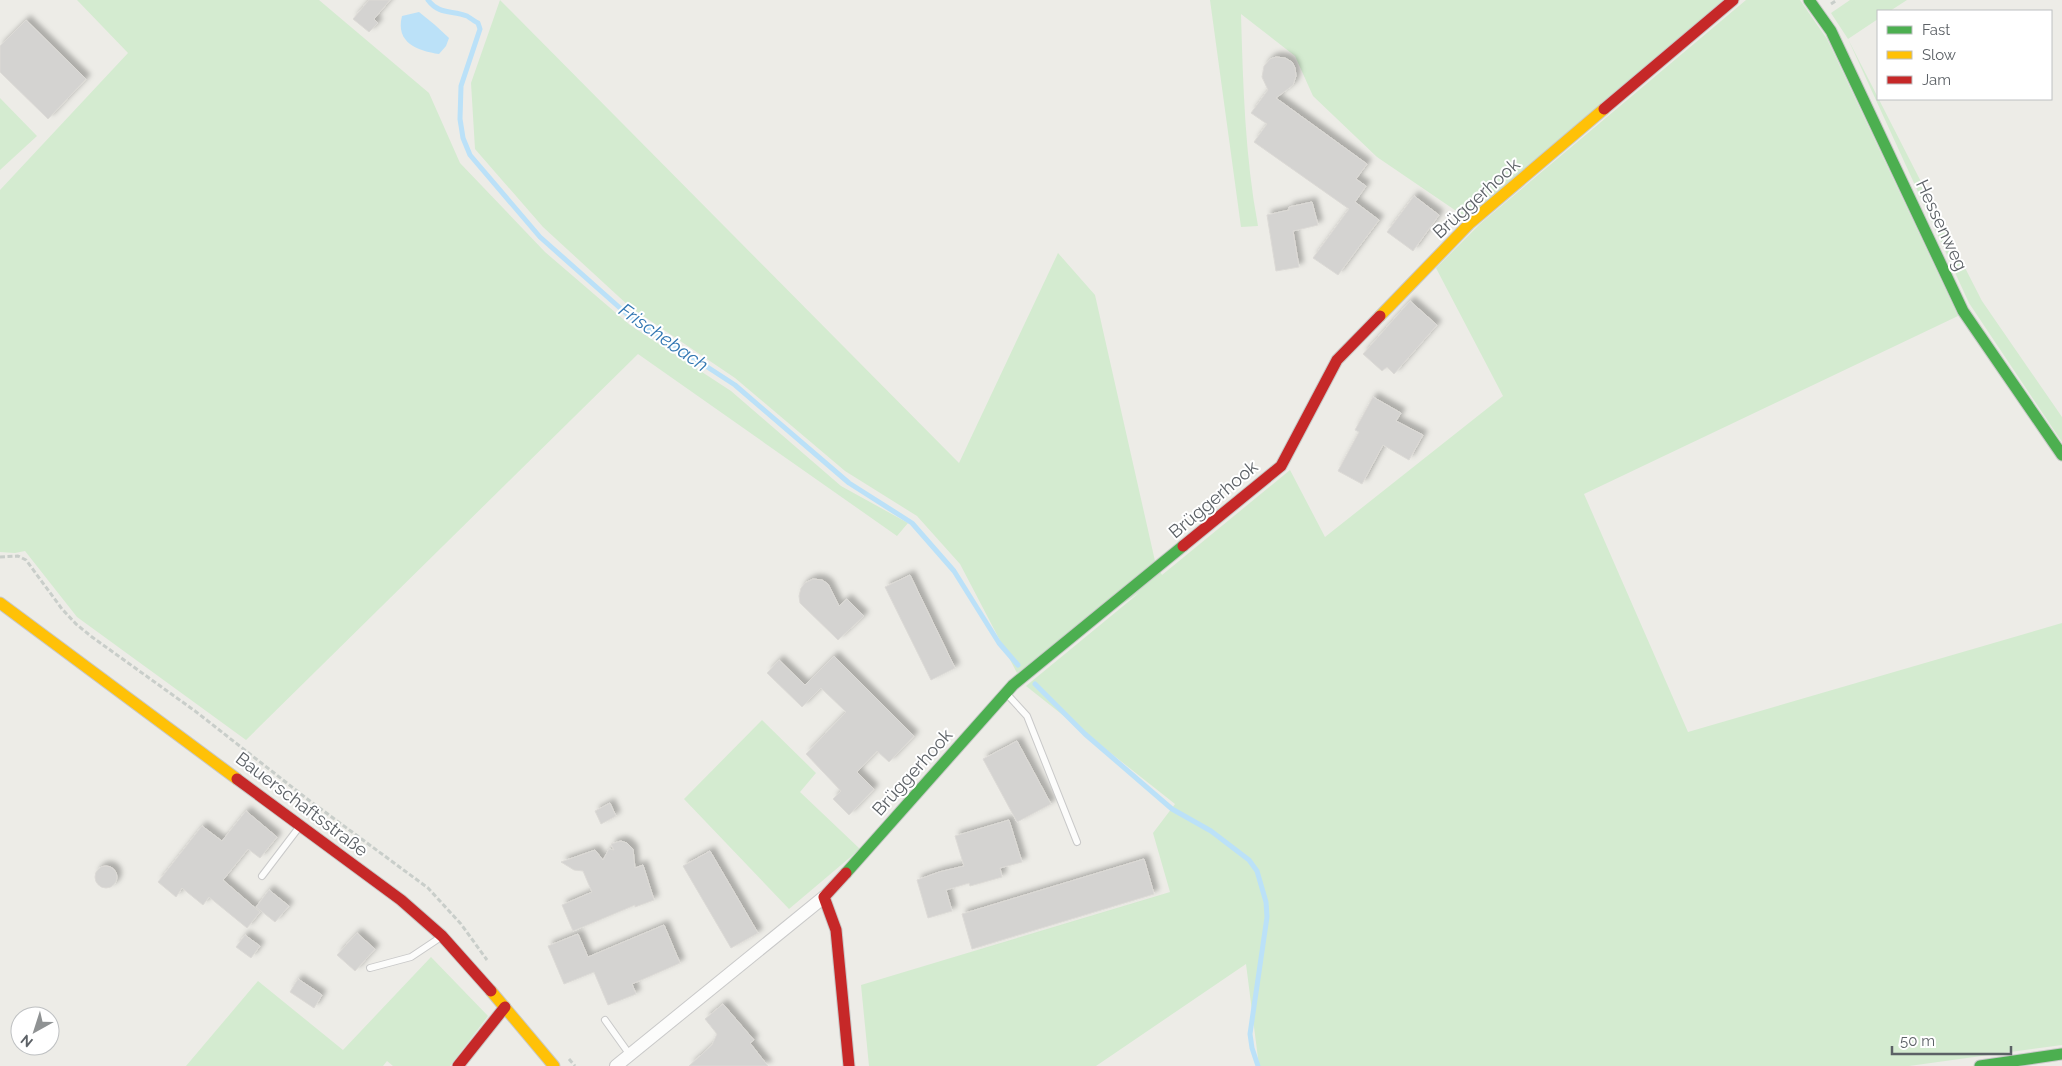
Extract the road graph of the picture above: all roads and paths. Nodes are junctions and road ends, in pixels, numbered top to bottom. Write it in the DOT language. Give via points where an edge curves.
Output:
graph roads {
  1 [pos="1733,0"];
  2 [pos="1809,0"];
  3 [pos="2062,455"];
  4 [pos="0,557"];
  5 [pos="0,603"];
  6 [pos="1006,693"];
  7 [pos="301,825"];
  8 [pos="1077,842"];
  9 [pos="262,876"];
  10 [pos="824,898"];
  11 [pos="442,936"];
  12 [pos="489,962"];
  13 [pos="370,968"];
  14 [pos="505,1007"];
  15 [pos="606,1020"];
  16 [pos="2062,1054"];
  17 [pos="630,1055"];
  18 [pos="568,1059"];
  19 [pos="458,1066"];
  20 [pos="554,1066"];
  21 [pos="574,1066"];
  22 [pos="616,1066"];
  23 [pos="849,1066"];
  24 [pos="1980,1066"];
  1 -- 6 [label="street, Brüggerhook" via="1470,223 1337,360 1281,466"];
  2 -- 3 [label="street, Hessenweg" via="1831,31 1963,311"];
  4 -- 12 [label="path" via="18,556 26,560 76,624 428,888 461,924"];
  5 -- 7 [label="street, Bauerschaftsstraße"];
  6 -- 8 [label="lane" via="1027,716"];
  6 -- 10 [label="street, Brüggerhook"];
  7 -- 9 [label="lane"];
  7 -- 11 [label="street, Bauerschaftsstraße" via="401,900"];
  10 -- 17 [label="street"];
  10 -- 23 [label="street" via="836,930"];
  11 -- 13 [label="lane" via="411,957"];
  11 -- 14 [label="street, Bauerschaftsstraße"];
  14 -- 19 [label="street"];
  14 -- 20 [label="street, Bauerschaftsstraße"];
  15 -- 17 [label="lane"];
  16 -- 24 [label="street"];
  17 -- 22 [label="street"];
  18 -- 21 [label="path"];
}
